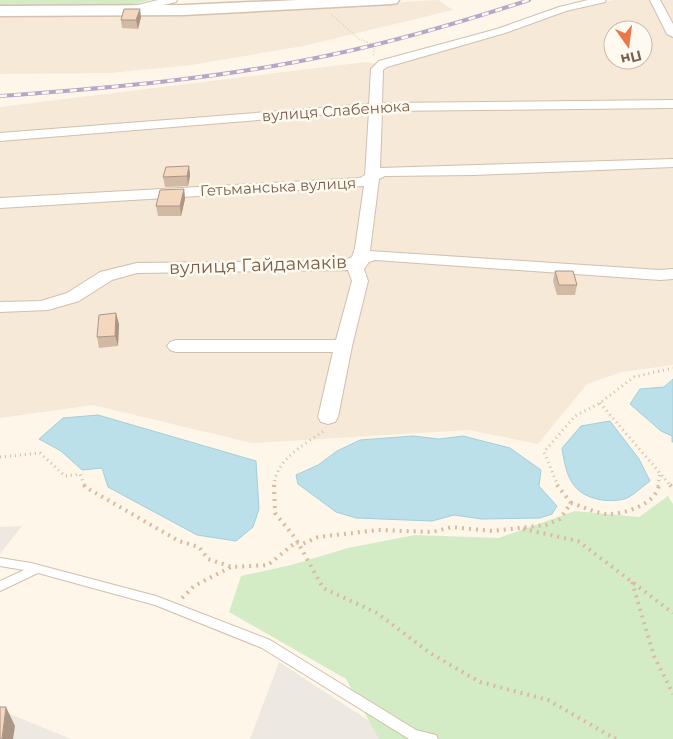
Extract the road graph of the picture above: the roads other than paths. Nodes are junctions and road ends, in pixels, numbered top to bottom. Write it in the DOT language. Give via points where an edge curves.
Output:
graph roads {
  1 [pos="172,0"];
  2 [pos="392,0"];
  3 [pos="600,0"];
  4 [pos="655,0"];
  5 [pos="0,11"];
  6 [pos="124,11"];
  7 [pos="673,34"];
  8 [pos="377,69"];
  9 [pos="673,104"];
  10 [pos="376,107"];
  11 [pos="0,137"];
  12 [pos="673,163"];
  13 [pos="372,178"];
  14 [pos="0,203"];
  15 [pos="358,261"];
  16 [pos="673,274"];
  17 [pos="0,308"];
  18 [pos="176,346"];
  19 [pos="343,346"];
  20 [pos="328,417"];
  21 [pos="0,562"];
  22 [pos="37,568"];
  23 [pos="0,586"];
  24 [pos="432,739"];
  1 -- 6 [label="street"];
  2 -- 6 [label="street"];
  3 -- 8 [label="street" via="383,64"];
  4 -- 7 [label="street"];
  5 -- 6 [label="street"];
  8 -- 10 [label="street"];
  9 -- 10 [label="street, вулиця Слабенюка"];
  10 -- 11 [label="street, вулиця Слабенюка"];
  10 -- 13 [label="street"];
  12 -- 13 [label="street, Гетьманська вулиця" via="382,172"];
  13 -- 14 [label="street, Гетьманська вулиця" via="363,182"];
  13 -- 15 [label="street" via="364,248"];
  15 -- 16 [label="street, вулиця Гайдамаків" via="366,256 390,255"];
  15 -- 17 [label="street, вулиця Гайдамаків" via="343,266 137,268 106,276 73,297 42,306"];
  15 -- 19 [label="street" via="356,269 360,281"];
  18 -- 19 [label="street"];
  19 -- 20 [label="street"];
  21 -- 22 [label="lane"];
  22 -- 23 [label="lane"];
  22 -- 24 [label="lane" via="156,601 266,644 414,735"];
}
